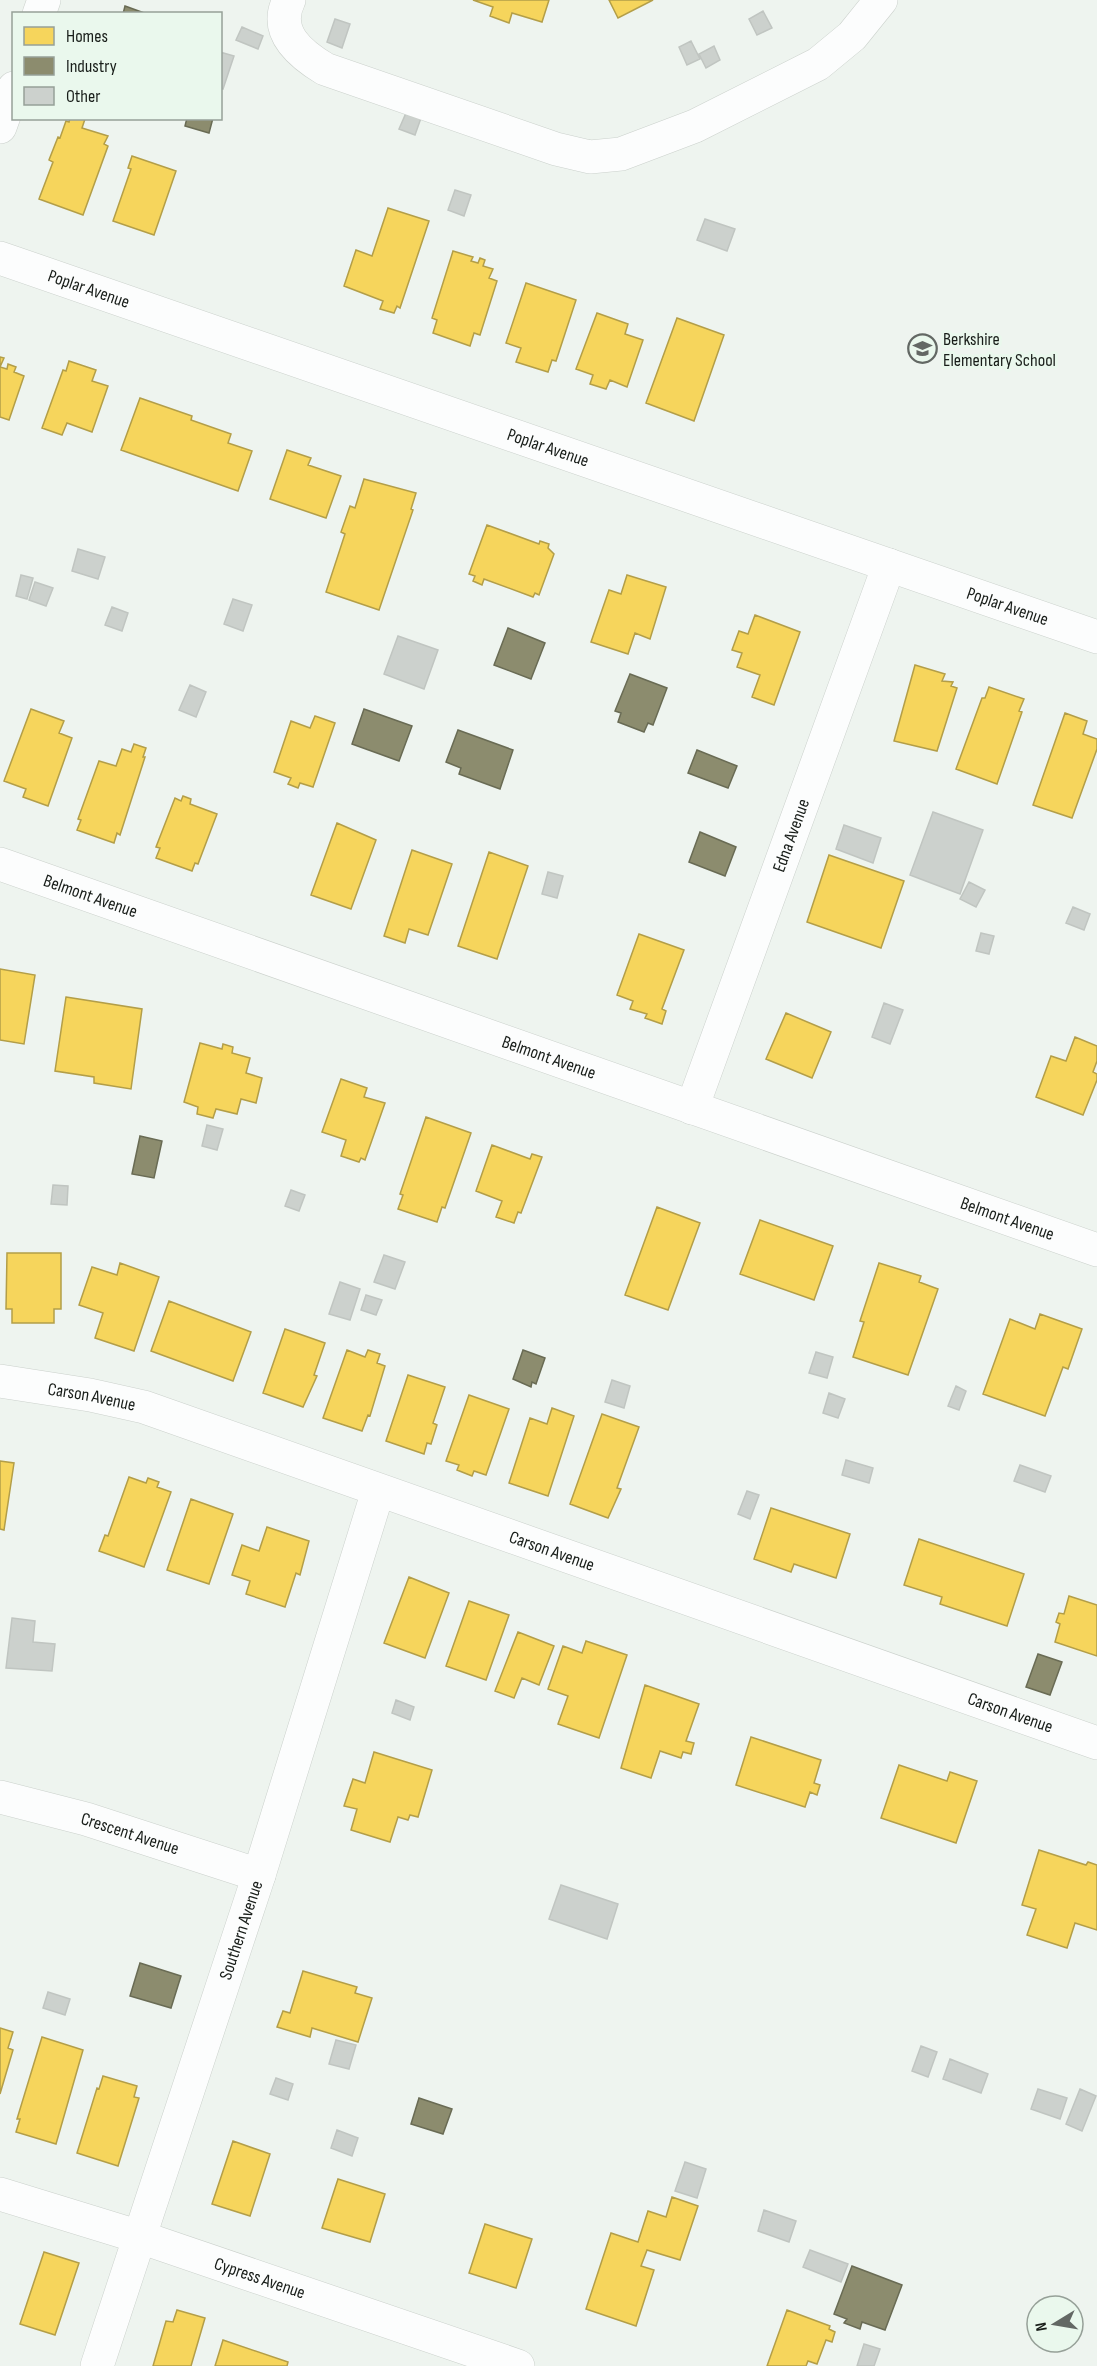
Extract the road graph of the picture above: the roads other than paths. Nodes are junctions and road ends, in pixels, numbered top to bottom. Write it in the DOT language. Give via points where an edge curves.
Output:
graph roads {
  1 [pos="289,0"];
  2 [pos="881,0"];
  3 [pos="12,94"];
  4 [pos="0,128"];
  5 [pos="0,258"];
  6 [pos="889,565"];
  7 [pos="1097,637"];
  8 [pos="0,864"];
  9 [pos="692,1108"];
  10 [pos="1097,1250"];
  11 [pos="0,1381"];
  12 [pos="378,1491"];
  13 [pos="1097,1743"];
  14 [pos="0,1797"];
  15 [pos="259,1875"];
  16 [pos="0,2194"];
  17 [pos="140,2237"];
  18 [pos="97,2366"];
  19 [pos="518,2366"];
  1 -- 2 [label="street" via="284,11 289,40 300,54 325,69 556,149 590,157 621,154 694,126 818,64 852,36"];
  3 -- 4 [label="street"];
  5 -- 6 [label="street, Poplar Avenue"];
  6 -- 7 [label="street, Poplar Avenue"];
  6 -- 9 [label="street, Edna Avenue"];
  8 -- 9 [label="street, Belmont Avenue"];
  9 -- 10 [label="street, Belmont Avenue"];
  11 -- 12 [label="street, Carson Avenue" via="144,1407"];
  12 -- 13 [label="street, Carson Avenue"];
  12 -- 15 [label="street, Southern Avenue"];
  14 -- 15 [label="street, Crescent Avenue" via="86,1819"];
  15 -- 17 [label="street, Southern Avenue"];
  16 -- 17 [label="street, Cypress Avenue"];
  17 -- 18 [label="street, Southern Avenue"];
  17 -- 19 [label="street, Cypress Avenue"];
}
